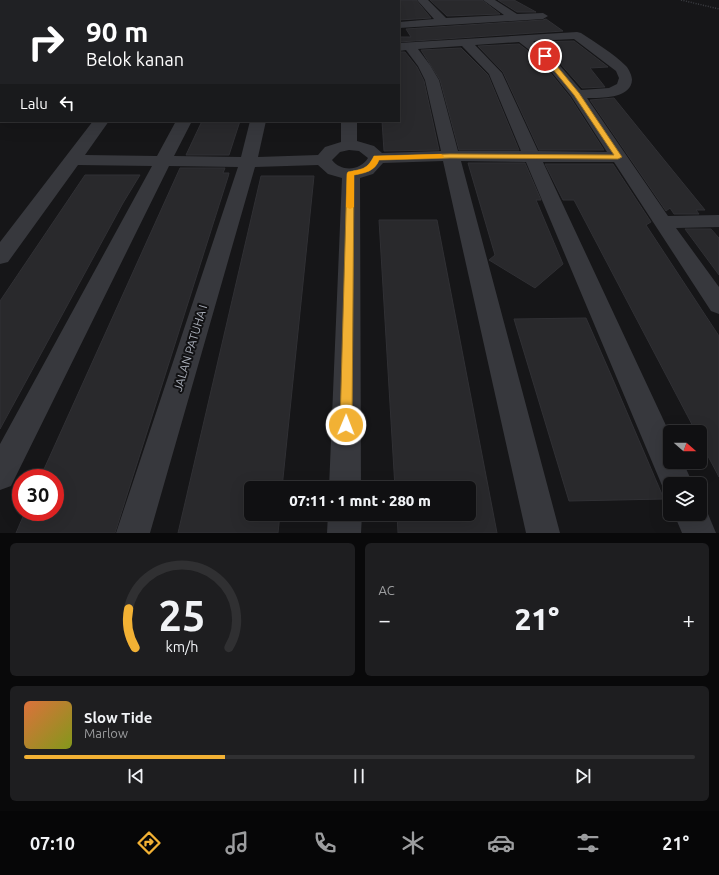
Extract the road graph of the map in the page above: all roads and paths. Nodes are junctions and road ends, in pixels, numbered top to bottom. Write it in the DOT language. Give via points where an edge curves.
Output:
graph roads {
  1 [pos="422,0"];
  2 [pos="476,0"];
  3 [pos="488,0"];
  4 [pos="680,0"];
  5 [pos="719,9"];
  6 [pos="543,16"];
  7 [pos="515,17"];
  8 [pos="495,18"];
  9 [pos="443,22"];
  10 [pos="400,25"];
  11 [pos="521,38"];
  12 [pos="465,42"];
  13 [pos="404,47"];
  14 [pos="577,94"];
  15 [pos="100,122"];
  16 [pos="184,122"];
  17 [pos="258,122"];
  18 [pos="349,122"];
  19 [pos="349,145"];
  20 [pos="450,156"];
  21 [pos="532,156"];
  22 [pos="618,157"];
  23 [pos="377,158"];
  24 [pos="73,160"];
  25 [pos="323,160"];
  26 [pos="164,161"];
  27 [pos="248,162"];
  28 [pos="351,174"];
  29 [pos="719,221"];
  30 [pos="662,222"];
  31 [pos="0,257"];
  32 [pos="719,305"];
  33 [pos="0,475"];
  34 [pos="674,477"];
  35 [pos="345,481"];
  36 [pos="345,521"];
  37 [pos="693,521"];
  38 [pos="133,533"];
  39 [pos="344,533"];
  40 [pos="543,533"];
  41 [pos="699,533"];
  1 -- 9 [label="street"];
  2 -- 8 [label="street"];
  3 -- 7 [label="street"];
  4 -- 5 [label="path"];
  6 -- 7 [label="street"];
  7 -- 8 [label="street"];
  8 -- 9 [label="street"];
  9 -- 10 [label="street"];
  11 -- 12 [label="street"];
  11 -- 14 [label="street" via="545,56"];
  11 -- 14 [label="street" via="571,34 580,36 626,76 626,84 621,90"];
  12 -- 13 [label="street"];
  12 -- 21 [label="street" via="495,73"];
  13 -- 20 [label="street" via="424,65 432,80"];
  14 -- 22 [label="street"];
  15 -- 24 [label="street"];
  16 -- 26 [label="street"];
  17 -- 27 [label="street, JALAN PATUHA I"];
  18 -- 19 [label="street"];
  19 -- 23 [label="street" via="362,146 372,151"];
  19 -- 25 [label="street" via="336,147 327,152"];
  20 -- 21 [label="street"];
  20 -- 23 [label="street"];
  20 -- 40 [label="street"];
  21 -- 22 [label="street"];
  21 -- 34 [label="street"];
  22 -- 30 [label="street"];
  23 -- 28 [label="street" via="374,165 365,171"];
  24 -- 26 [label="street"];
  24 -- 31 [label="street"];
  25 -- 27 [label="street"];
  25 -- 28 [label="street" via="326,167"];
  26 -- 27 [label="street"];
  26 -- 33 [label="street"];
  27 -- 38 [label="street, JALAN PATUHA I"];
  28 -- 35 [label="street"];
  29 -- 30 [label="street"];
  30 -- 32 [label="street"];
  36 -- 39 [label="street"];
  37 -- 41 [label="street"];
}
